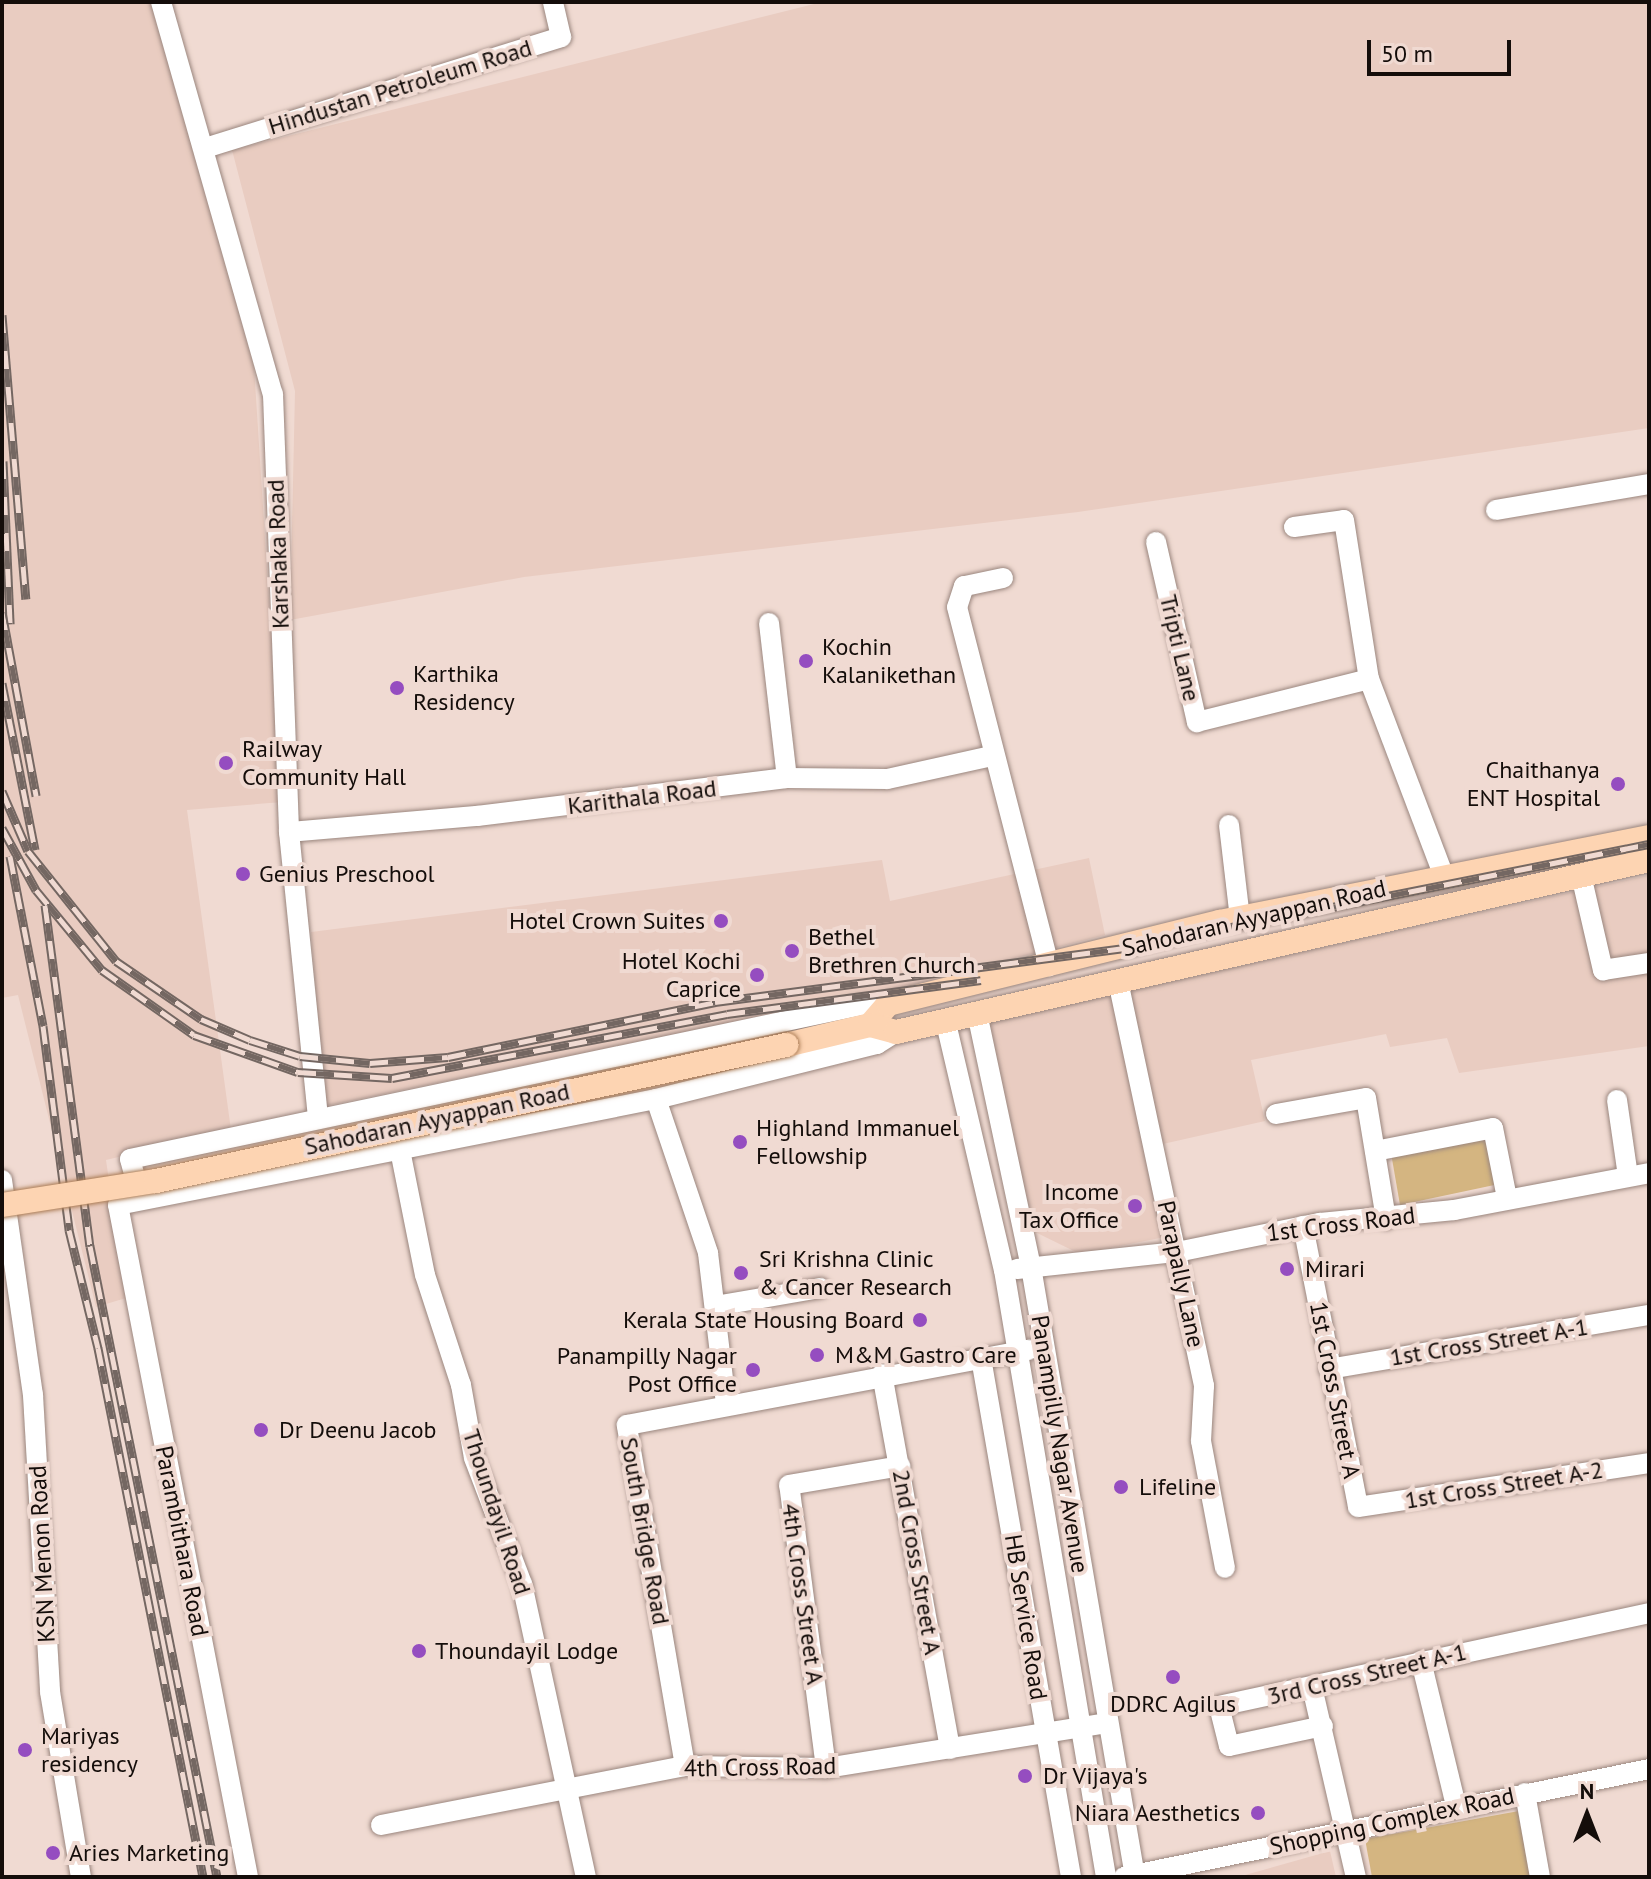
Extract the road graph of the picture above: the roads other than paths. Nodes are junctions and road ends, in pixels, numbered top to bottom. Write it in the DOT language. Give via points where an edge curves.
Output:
graph roads {
  1 [pos="161,2"];
  2 [pos="553,2"];
  3 [pos="205,148"];
  4 [pos="1649,484"];
  5 [pos="1496,510"];
  6 [pos="1294,527"];
  7 [pos="1156,542"];
  8 [pos="1003,578"];
  9 [pos="769,623"];
  10 [pos="1369,679"];
  11 [pos="992,756"];
  12 [pos="787,778"];
  13 [pos="1229,825"];
  14 [pos="289,832"];
  15 [pos="1649,837"];
  16 [pos="1649,860"];
  17 [pos="1581,875"];
  18 [pos="1444,876"];
  19 [pos="1230,920"];
  20 [pos="1231,957"];
  21 [pos="1649,963"];
  22 [pos="1049,966"];
  23 [pos="1118,981"];
  24 [pos="977,984"];
  25 [pos="888,1004"];
  26 [pos="977,1013"];
  27 [pos="945,1019"];
  28 [pos="870,1025"];
  29 [pos="896,1032"];
  30 [pos="656,1099"];
  31 [pos="1617,1100"];
  32 [pos="1276,1114"];
  33 [pos="318,1119"];
  34 [pos="400,1150"];
  35 [pos="1375,1151"];
  36 [pos="1639,1175"];
  37 [pos="2,1180"];
  38 [pos="1507,1198"];
  39 [pos="141,1200"];
  40 [pos="2,1205"];
  41 [pos="1386,1219"];
  42 [pos="1303,1226"];
  43 [pos="4,1231"];
  44 [pos="1177,1252"];
  45 [pos="1031,1267"];
  46 [pos="1004,1270"];
  47 [pos="820,1288"];
  48 [pos="716,1306"];
  49 [pos="1649,1315"];
  50 [pos="1046,1348"];
  51 [pos="1019,1352"];
  52 [pos="981,1358"];
  53 [pos="1329,1369"];
  54 [pos="882,1374"];
  55 [pos="726,1405"];
  56 [pos="1649,1463"];
  57 [pos="900,1466"];
  58 [pos="1358,1507"];
  59 [pos="1225,1568"];
  60 [pos="1649,1613"];
  61 [pos="1421,1661"];
  62 [pos="1312,1687"];
  63 [pos="1107,1723"];
  64 [pos="1323,1726"];
  65 [pos="1078,1730"];
  66 [pos="1046,1736"];
  67 [pos="950,1749"];
  68 [pos="685,1766"];
  69 [pos="826,1768"];
  70 [pos="1649,1769"];
  71 [pos="568,1790"];
  72 [pos="1525,1793"];
  73 [pos="1456,1806"];
  74 [pos="381,1825"];
  75 [pos="1347,1828"];
  76 [pos="1131,1876"];
  77 [pos="81,1877"];
  78 [pos="248,1877"];
  79 [pos="586,1877"];
  80 [pos="1071,1877"];
  81 [pos="1106,1877"];
  82 [pos="1356,1877"];
  83 [pos="1540,1877"];
  1 -- 3 [label="street, Karshaka Road"];
  2 -- 3 [label="street, Hindustan Petroleum Road" via="561,37"];
  3 -- 14 [label="street, Karshaka Road" via="273,394"];
  4 -- 5 [label="street"];
  6 -- 10 [label="street" via="1344,520"];
  7 -- 10 [label="street, Tripti Lane" via="1197,722"];
  8 -- 11 [label="street" via="964,586 957,607"];
  9 -- 12 [label="street"];
  10 -- 18 [label="street"];
  11 -- 12 [label="street, Karithala Road" via="887,779"];
  11 -- 22 [label="street"];
  12 -- 14 [label="street, Karithala Road" via="477,816"];
  13 -- 19 [label="street"];
  14 -- 33 [label="street, Karshaka Road"];
  15 -- 18 [label="main road, Sahodaran Ayyappan Road"];
  16 -- 17 [label="main road, Sahodaran Ayyappan Road"];
  17 -- 20 [label="main road, Sahodaran Ayyappan Road"];
  17 -- 21 [label="street" via="1603,970"];
  18 -- 19 [label="main road, Sahodaran Ayyappan Road"];
  19 -- 20 [label="main road"];
  19 -- 22 [label="main road, Sahodaran Ayyappan Road"];
  20 -- 23 [label="main road, Sahodaran Ayyappan Road"];
  22 -- 24 [label="main road, Sahodaran Ayyappan Road"];
  23 -- 26 [label="main road, Sahodaran Ayyappan Road"];
  23 -- 44 [label="street, Parapally Lane"];
  24 -- 25 [label="main road, Sahodaran Ayyappan Road"];
  24 -- 27 [label="main road"];
  25 -- 28 [label="main road"];
  25 -- 33 [label="street" via="862,1005"];
  26 -- 27 [label="main road, Sahodaran Ayyappan Road"];
  26 -- 45 [label="street, Panampilly Nagar Avenue"];
  27 -- 29 [label="main road, Sahodaran Ayyappan Road"];
  27 -- 46 [label="street, Panampilly Nagar Avenue"];
  28 -- 29 [label="main road, Sahodaran Ayyappan Road"];
  28 -- 40 [label="main road, Sahodaran Ayyappan Road, bridge" via="156,1181"];
  29 -- 30 [label="street" via="877,1044"];
  30 -- 34 [label="street"];
  30 -- 48 [label="street" via="708,1253"];
  31 -- 36 [label="street"];
  32 -- 35 [label="street" via="1366,1098"];
  33 -- 39 [label="street" via="130,1159"];
  34 -- 39 [label="street"];
  34 -- 71 [label="street, Thoundayil Road" via="425,1275 461,1385 474,1458 522,1584"];
  35 -- 38 [label="street" via="1493,1128"];
  35 -- 41 [label="street"];
  36 -- 38 [label="street, 1st Cross Road"];
  37 -- 43 [label="street, KSN Menon Road"];
  38 -- 41 [label="street, 1st Cross Road"];
  39 -- 78 [label="street, Parambithara Road" via="118,1205"];
  41 -- 42 [label="street, 1st Cross Road"];
  42 -- 44 [label="street, 1st Cross Road"];
  42 -- 53 [label="street, 1st Cross Street A"];
  43 -- 77 [label="street, KSN Menon Road" via="33,1395 50,1692"];
  44 -- 45 [label="street, 1st Cross Road"];
  44 -- 59 [label="street, Parapally Lane" via="1204,1386 1201,1441"];
  45 -- 46 [label="street, 1st Cross Road"];
  45 -- 50 [label="street, Panampilly Nagar Avenue"];
  46 -- 51 [label="street, Panampilly Nagar Avenue"];
  47 -- 48 [label="street"];
  48 -- 55 [label="street"];
  49 -- 53 [label="street, 1st Cross Street A-1"];
  50 -- 51 [label="street"];
  50 -- 63 [label="street, Panampilly Nagar Avenue"];
  51 -- 52 [label="street"];
  51 -- 65 [label="street, Panampilly Nagar Avenue"];
  52 -- 54 [label="street"];
  52 -- 66 [label="street, HB Service Road"];
  53 -- 58 [label="street, 1st Cross Street A"];
  54 -- 55 [label="street"];
  54 -- 57 [label="street, 2nd Cross Street A"];
  55 -- 68 [label="street, South Bridge Road" via="627,1425"];
  56 -- 58 [label="street, 1st Cross Street A-2"];
  57 -- 67 [label="street, 2nd Cross Street A"];
  57 -- 69 [label="street, 4th Cross Street A" via="789,1485"];
  60 -- 61 [label="street, 3rd Cross Street A-1"];
  61 -- 62 [label="street, 3rd Cross Street A-1"];
  61 -- 73 [label="street"];
  62 -- 64 [label="street"];
  62 -- 64 [label="street, 3rd Cross Street A-1" via="1219,1706 1229,1746"];
  63 -- 65 [label="street, 4th Cross Road"];
  63 -- 76 [label="street, Panampilly Nagar Avenue"];
  64 -- 75 [label="street"];
  65 -- 66 [label="street, 4th Cross Road"];
  65 -- 81 [label="street, Panampilly Nagar Avenue"];
  66 -- 67 [label="street, 4th Cross Road"];
  66 -- 80 [label="street, HB Service Road"];
  67 -- 69 [label="street, 4th Cross Road"];
  68 -- 69 [label="street, 4th Cross Road"];
  68 -- 71 [label="street, 4th Cross Road"];
  70 -- 72 [label="street, Shopping Complex Road"];
  71 -- 74 [label="street, 4th Cross Road"];
  71 -- 79 [label="street, Thoundayil Road"];
  72 -- 73 [label="street, Shopping Complex Road"];
  72 -- 83 [label="street"];
  73 -- 75 [label="street, Shopping Complex Road"];
  75 -- 76 [label="street, Shopping Complex Road"];
  75 -- 82 [label="street"];
}
